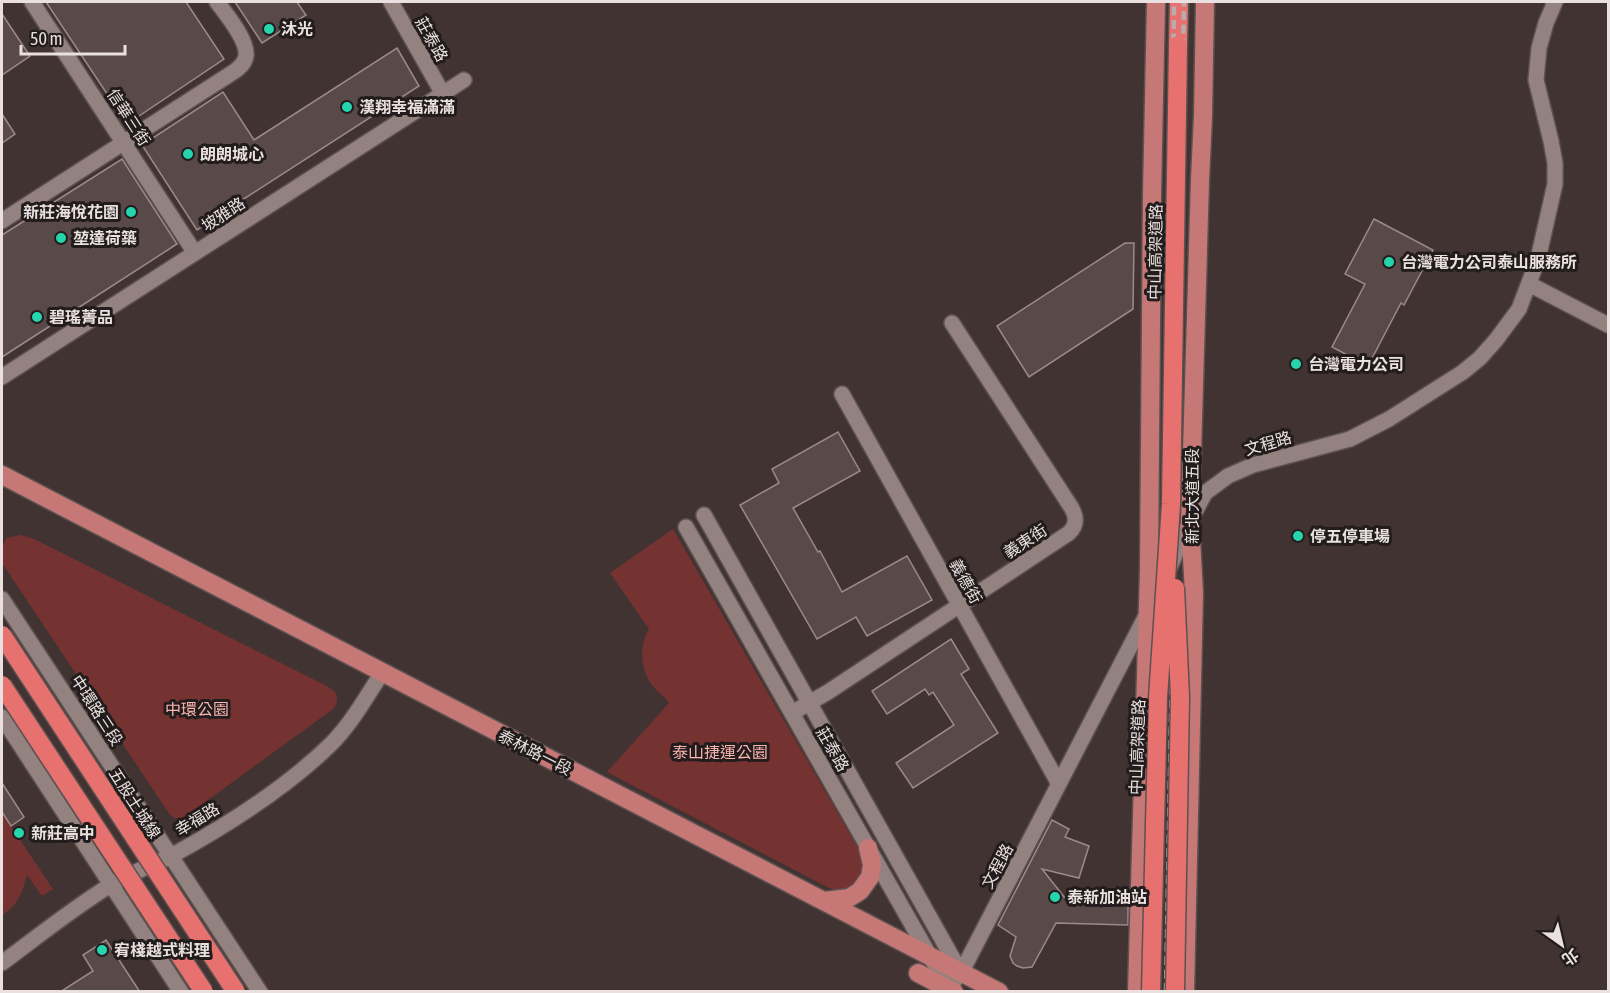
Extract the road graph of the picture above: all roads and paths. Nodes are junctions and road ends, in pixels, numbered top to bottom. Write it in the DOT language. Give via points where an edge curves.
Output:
graph roads {
  1 [pos="32,2"];
  2 [pos="217,2"];
  3 [pos="391,2"];
  4 [pos="1156,2"];
  5 [pos="1179,2"];
  6 [pos="1205,2"];
  7 [pos="1555,2"];
  8 [pos="464,80"];
  9 [pos="443,94"];
  10 [pos="124,143"];
  11 [pos="1153,149"];
  12 [pos="1201,162"];
  13 [pos="2,221"];
  14 [pos="195,253"];
  15 [pos="1529,284"];
  16 [pos="952,323"];
  17 [pos="1608,325"];
  18 [pos="2,377"];
  19 [pos="842,394"];
  20 [pos="2,475"];
  21 [pos="1171,504"];
  22 [pos="705,515"];
  23 [pos="1190,521"];
  24 [pos="686,527"];
  25 [pos="2,599"];
  26 [pos="959,606"];
  27 [pos="1148,611"];
  28 [pos="2,635"];
  29 [pos="382,673"];
  30 [pos="2,685"];
  31 [pos="810,703"];
  32 [pos="792,713"];
  33 [pos="2,717"];
  34 [pos="1059,784"];
  35 [pos="1142,817"];
  36 [pos="1189,819"];
  37 [pos="868,848"];
  38 [pos="171,855"];
  39 [pos="110,885"];
  40 [pos="824,901"];
  41 [pos="929,955"];
  42 [pos="2,963"];
  43 [pos="918,973"];
  44 [pos="961,973"];
  45 [pos="949,990"];
  46 [pos="181,992"];
  47 [pos="204,992"];
  48 [pos="236,992"];
  49 [pos="260,992"];
  50 [pos="999,992"];
  51 [pos="1137,992"];
  52 [pos="1151,992"];
  53 [pos="1175,992"];
  54 [pos="1185,992"];
  1 -- 10 [label="street, 信華三街"];
  2 -- 10 [label="street" via="246,49 242,65"];
  3 -- 9 [label="street, 莊泰路"];
  4 -- 11 [label="main road"];
  5 -- 21 [label="highway, 中山高架道路, bridge"];
  6 -- 12 [label="main road, 新北大道五段"];
  7 -- 15 [label="street, 文程路" via="1539,48 1536,80 1551,141 1555,184"];
  8 -- 9 [label="street, 坡雅路"];
  9 -- 14 [label="street, 坡雅路"];
  10 -- 13 [label="street"];
  10 -- 14 [label="street, 信華三街"];
  11 -- 12 [label="main road" via="1160,173 1169,179 1181,178"];
  11 -- 27 [label="main road"];
  12 -- 23 [label="main road, 新北大道五段"];
  14 -- 18 [label="street, 坡雅路"];
  15 -- 17 [label="street"];
  15 -- 23 [label="street, 文程路" via="1519,309 1496,340 1462,372 1350,439 1253,465 1228,476 1205,493"];
  16 -- 26 [label="street, 義東街" via="1071,507 1076,521 1069,533"];
  19 -- 26 [label="street, 義德街"];
  20 -- 29 [label="main road, 泰林路一段"];
  21 -- 52 [label="highway, 中山高架道路, bridge" via="1158,698"];
  21 -- 53 [label="highway, 中山高架道路, bridge" via="1180,697"];
  22 -- 31 [label="street, 莊泰路"];
  23 -- 27 [label="street, 文程路"];
  23 -- 36 [label="main road, 新北大道五段" via="1194,593"];
  24 -- 32 [label="street, 莊泰路"];
  25 -- 38 [label="street, 中環路三段"];
  26 -- 31 [label="street, 義東街"];
  26 -- 34 [label="street, 義德街"];
  27 -- 34 [label="street, 文程路"];
  27 -- 35 [label="main road"];
  28 -- 48 [label="highway, 五股土城線, bridge"];
  29 -- 38 [label="street, 幸福路" via="332,743 315,758 263,799"];
  29 -- 40 [label="main road, 泰林路一段"];
  30 -- 47 [label="highway, bridge"];
  31 -- 32 [label="street, 義東街"];
  31 -- 44 [label="street, 莊泰路"];
  32 -- 37 [label="street, 莊泰路"];
  33 -- 39 [label="street"];
  34 -- 44 [label="street, 文程路"];
  35 -- 36 [label="main road" via="1166,802 1181,807"];
  35 -- 51 [label="main road"];
  36 -- 54 [label="main road, 新北大道五段"];
  37 -- 40 [label="main road" via="870,877 860,891 849,898"];
  37 -- 41 [label="street, 莊泰路"];
  38 -- 39 [label="street, 幸福路"];
  38 -- 49 [label="street, 中環路三段"];
  39 -- 42 [label="street, 幸福路"];
  39 -- 46 [label="street"];
  40 -- 41 [label="main road, 泰林路一段"];
  41 -- 44 [label="main road, 泰林路一段"];
  41 -- 45 [label="street, 莊泰路"];
  43 -- 45 [label="main road"];
  44 -- 45 [label="street, 文程路"];
  44 -- 50 [label="main road, 泰林路一段"];
}
